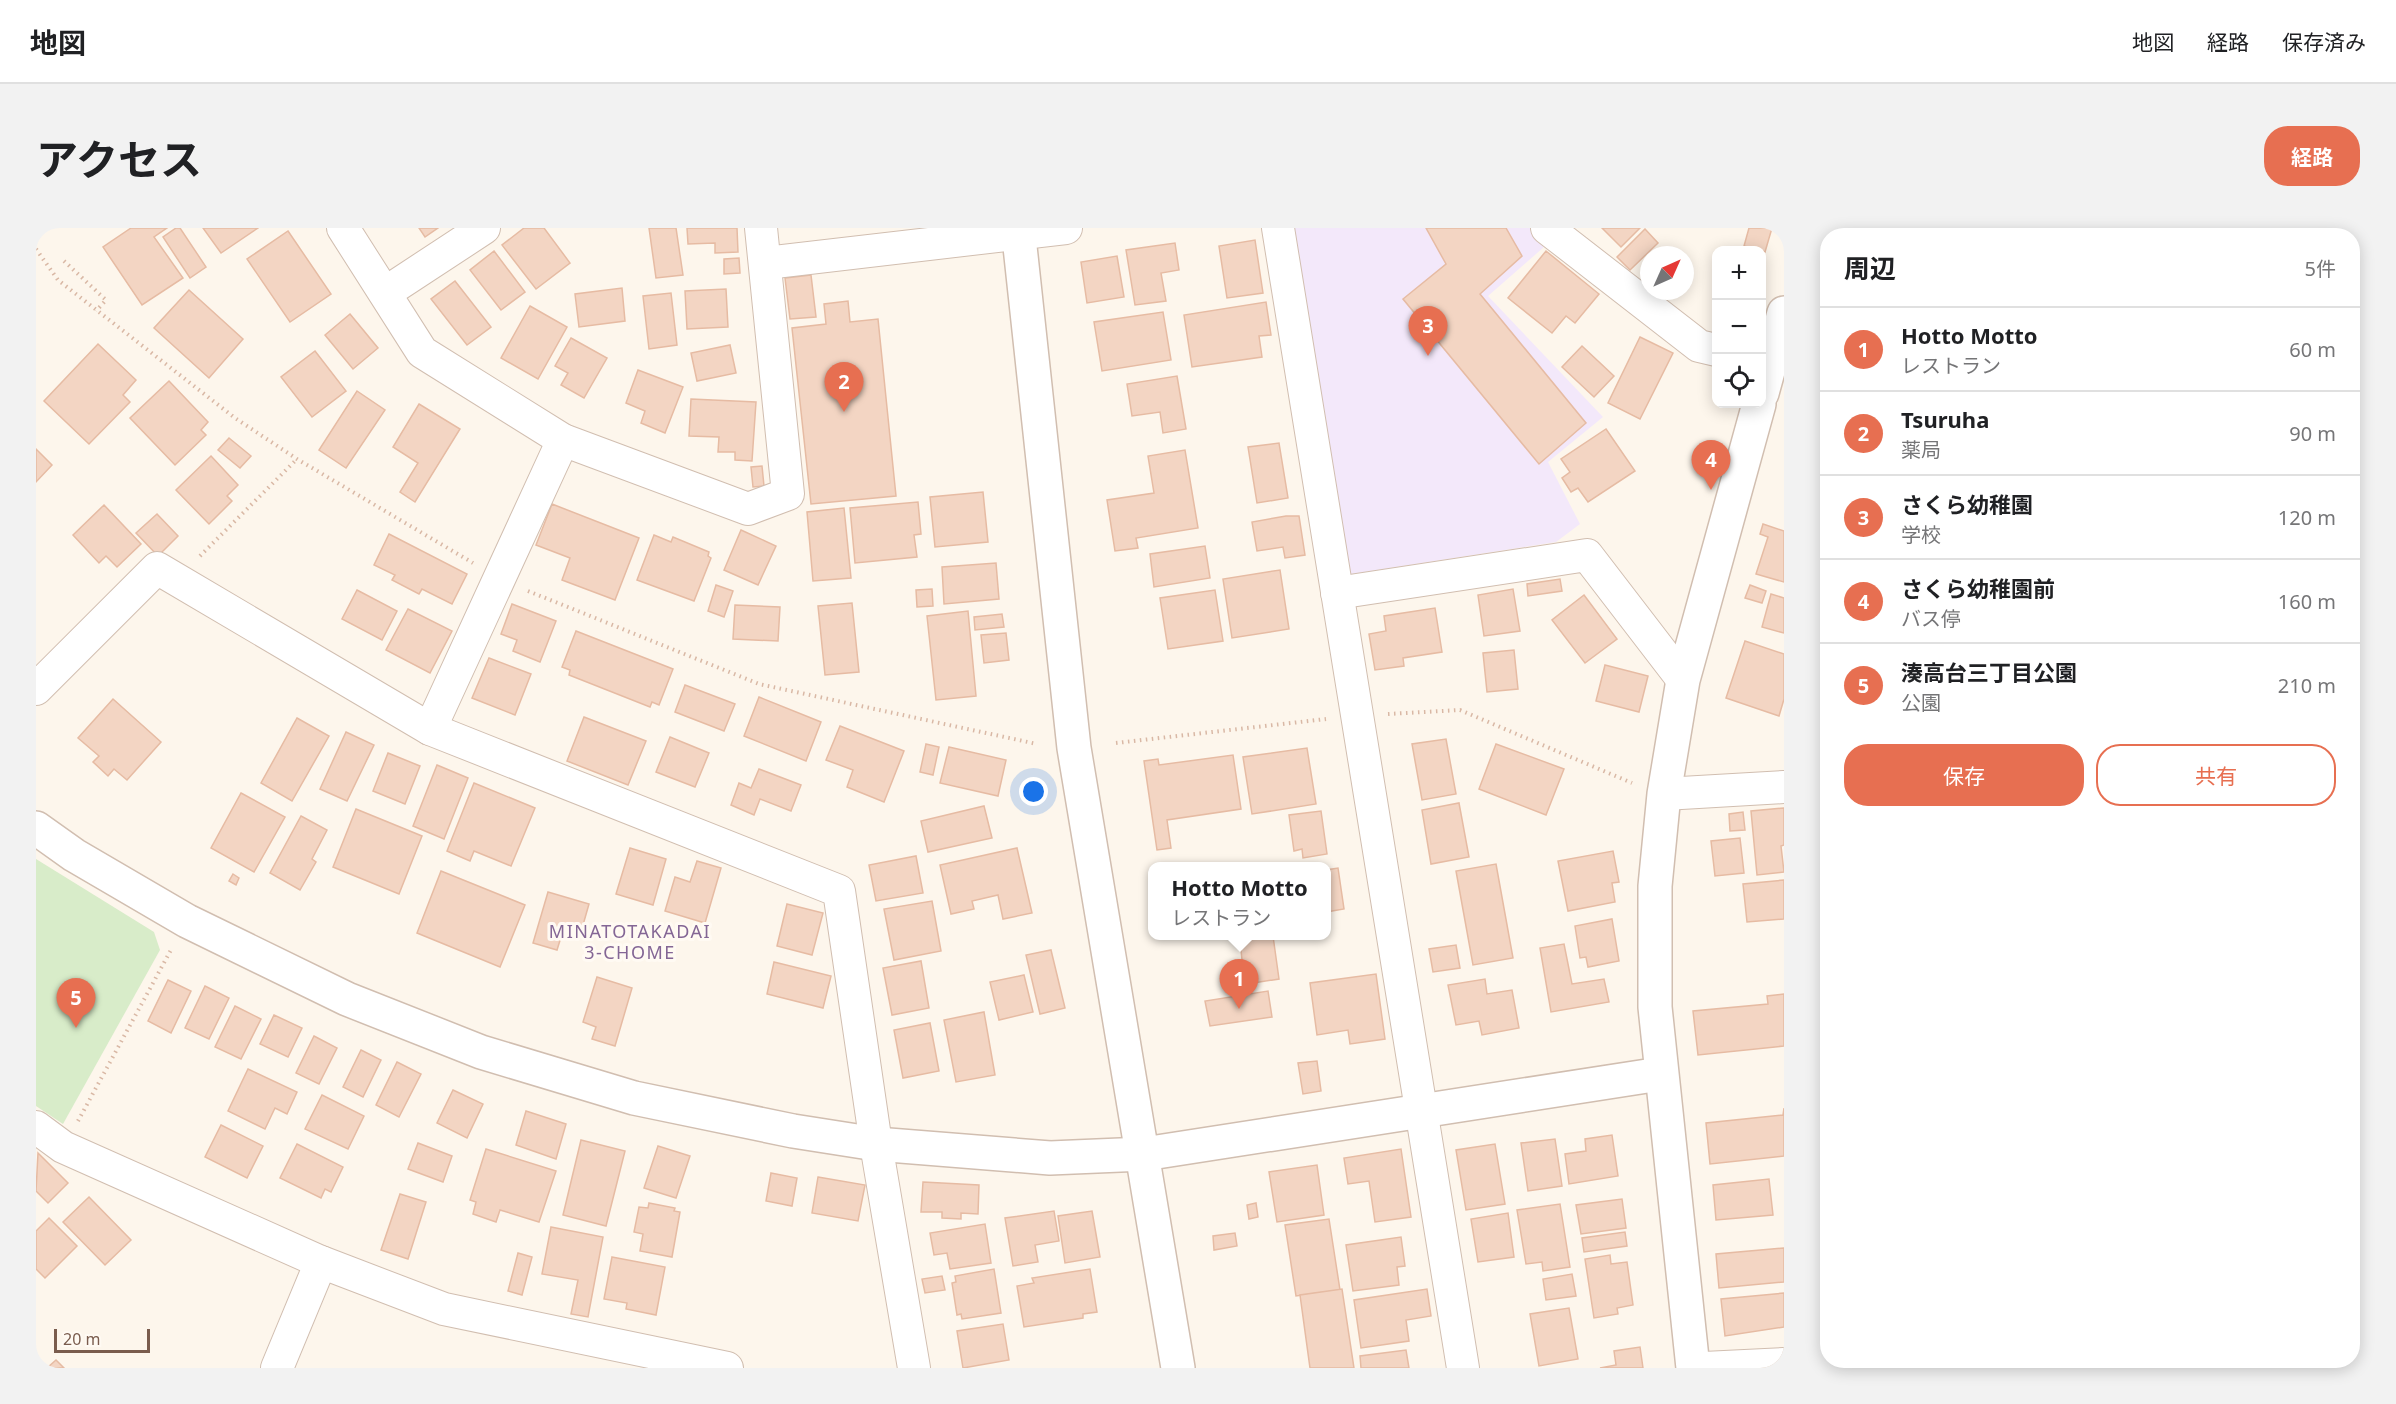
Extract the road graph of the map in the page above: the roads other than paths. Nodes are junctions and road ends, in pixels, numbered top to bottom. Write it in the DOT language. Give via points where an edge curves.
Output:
graph roads {
  1 [pos="343,228"];
  2 [pos="484,228"];
  3 [pos="761,228"];
  4 [pos="1066,228"];
  5 [pos="1278,228"];
  6 [pos="1547,228"];
  7 [pos="1018,231"];
  8 [pos="766,262"];
  9 [pos="385,292"];
  10 [pos="1784,313"];
  11 [pos="1712,349"];
  12 [pos="1766,368"];
  13 [pos="1758,408"];
  14 [pos="563,440"];
  15 [pos="1337,593"];
  16 [pos="1683,680"];
  17 [pos="36,689"];
  18 [pos="430,729"];
  19 [pos="1784,787"];
  20 [pos="1664,794"];
  21 [pos="36,828"];
  22 [pos="1660,1074"];
  23 [pos="1423,1109"];
  24 [pos="36,1127"];
  25 [pos="876,1144"];
  26 [pos="1144,1154"];
  27 [pos="321,1262"];
  28 [pos="1784,1364"];
  29 [pos="277,1368"];
  30 [pos="727,1368"];
  31 [pos="914,1368"];
  32 [pos="1178,1368"];
  33 [pos="1463,1368"];
  34 [pos="1693,1368"];
  35 [pos="1704,1368"];
  1 -- 9 [label="street"];
  2 -- 9 [label="street"];
  3 -- 8 [label="street"];
  4 -- 7 [label="street"];
  5 -- 15 [label="street"];
  6 -- 11 [label="street" via="1699,346"];
  7 -- 8 [label="street"];
  7 -- 26 [label="street" via="1074,748"];
  8 -- 14 [label="street" via="788,494 748,509"];
  9 -- 14 [label="street" via="422,352"];
  10 -- 12 [label="street"];
  13 -- 16 [label="street"];
  14 -- 18 [label="street"];
  15 -- 16 [label="street" via="1587,555"];
  15 -- 23 [label="street"];
  16 -- 20 [label="street"];
  17 -- 18 [label="street" via="157,568"];
  18 -- 25 [label="street" via="839,891"];
  19 -- 20 [label="street"];
  20 -- 22 [label="street" via="1655,886 1655,1007"];
  21 -- 25 [label="street" via="74,855 187,921 347,999 481,1052 634,1098"];
  22 -- 23 [label="street"];
  22 -- 34 [label="street"];
  23 -- 26 [label="street"];
  23 -- 33 [label="street"];
  24 -- 27 [label="street" via="63,1147"];
  25 -- 26 [label="street" via="1050,1158"];
  25 -- 31 [label="street"];
  26 -- 32 [label="street"];
  27 -- 29 [label="street"];
  27 -- 30 [label="street" via="444,1309"];
  28 -- 35 [label="street"];
}
